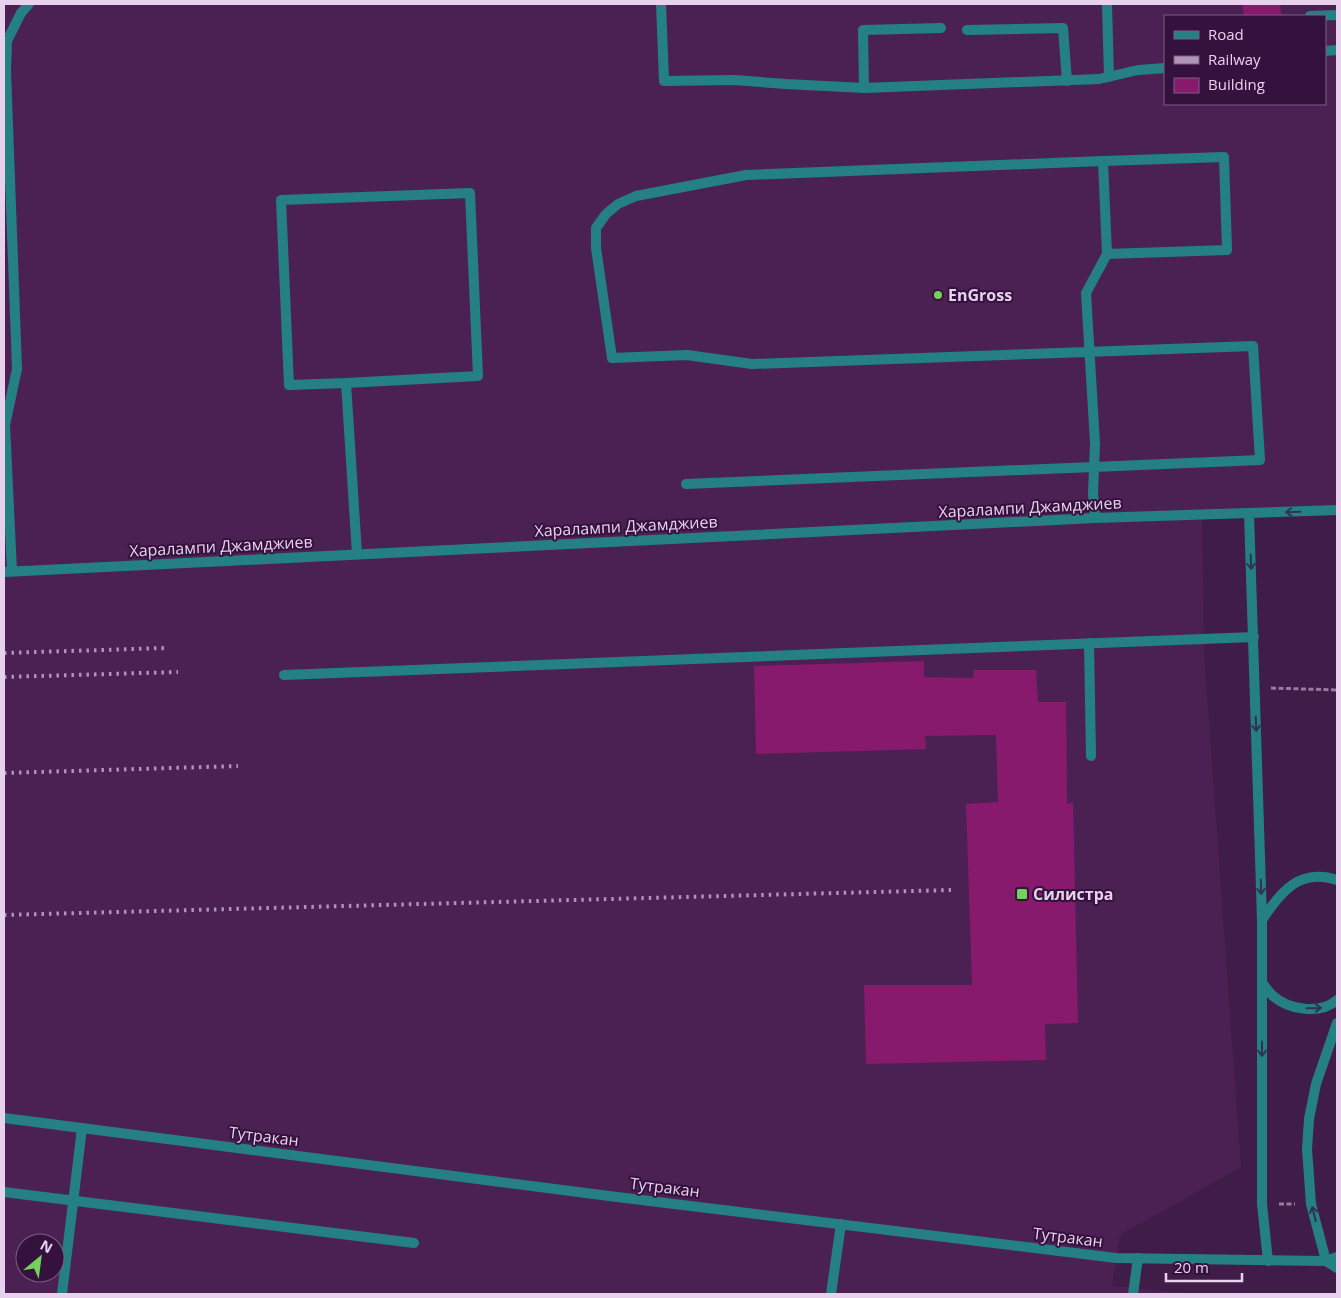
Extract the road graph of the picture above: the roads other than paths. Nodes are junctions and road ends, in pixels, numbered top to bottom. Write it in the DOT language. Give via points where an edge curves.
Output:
graph roads {
  1 [pos="29,4"];
  2 [pos="661,4"];
  3 [pos="1107,4"];
  4 [pos="941,28"];
  5 [pos="967,30"];
  6 [pos="1164,68"];
  7 [pos="1109,77"];
  8 [pos="1067,81"];
  9 [pos="864,88"];
  10 [pos="1104,161"];
  11 [pos="1107,254"];
  12 [pos="1090,352"];
  13 [pos="346,383"];
  14 [pos="1094,467"];
  15 [pos="686,484"];
  16 [pos="1337,510"];
  17 [pos="1249,513"];
  18 [pos="1095,518"];
  19 [pos="357,554"];
  20 [pos="8,572"];
  21 [pos="1254,637"];
  22 [pos="1089,643"];
  23 [pos="284,675"];
  24 [pos="1091,756"];
  25 [pos="1337,880"];
  26 [pos="1262,920"];
  27 [pos="1262,983"];
  28 [pos="1337,1000"];
  29 [pos="1337,1023"];
  30 [pos="4,1118"];
  31 [pos="82,1128"];
  32 [pos="4,1192"];
  33 [pos="74,1201"];
  34 [pos="841,1224"];
  35 [pos="414,1243"];
  36 [pos="1337,1257"];
  37 [pos="1138,1258"];
  38 [pos="1326,1261"];
  39 [pos="1268,1262"];
  40 [pos="1337,1268"];
  41 [pos="62,1294"];
  42 [pos="831,1294"];
  43 [pos="1133,1294"];
  1 -- 20 [label="street" via="7,41 17,369 5,425"];
  2 -- 9 [label="street" via="664,81 734,80"];
  3 -- 7 [label="street"];
  4 -- 9 [label="street" via="863,30"];
  5 -- 8 [label="street" via="1063,28"];
  6 -- 7 [label="street"];
  7 -- 8 [label="street"];
  8 -- 9 [label="street"];
  10 -- 11 [label="street"];
  10 -- 11 [label="street" via="1224,157 1227,250"];
  10 -- 12 [label="street" via="746,175 636,196 618,204 596,228 612,358 686,355 752,364"];
  11 -- 12 [label="street" via="1086,293"];
  12 -- 14 [label="street"];
  12 -- 14 [label="street" via="1253,346 1260,460"];
  13 -- 13 [label="street" via="289,385 281,200 470,193 478,376"];
  13 -- 19 [label="street"];
  14 -- 15 [label="street"];
  14 -- 18 [label="street"];
  16 -- 17 [label="street, Харалампи Джамджиев, one-way"];
  17 -- 18 [label="street, Харалампи Джамджиев"];
  17 -- 21 [label="street, one-way"];
  18 -- 19 [label="street, Харалампи Джамджиев"];
  19 -- 20 [label="street, Харалампи Джамджиев"];
  21 -- 22 [label="street"];
  21 -- 26 [label="street, one-way"];
  22 -- 23 [label="street"];
  22 -- 24 [label="street"];
  25 -- 26 [label="street" via="1306,878 1289,886"];
  26 -- 27 [label="street"];
  27 -- 28 [label="street, one-way" via="1273,996 1288,1004 1311,1009 1330,1007"];
  27 -- 39 [label="street, one-way" via="1262,1204"];
  38 -- 29 [label="street, one-way" via="1311,1204 1307,1149 1316,1084"];
  30 -- 31 [label="street, Тутракан"];
  31 -- 33 [label="street"];
  31 -- 34 [label="street, Тутракан"];
  32 -- 33 [label="street"];
  33 -- 35 [label="street"];
  33 -- 41 [label="street"];
  34 -- 37 [label="street, Тутракан" via="1116,1258"];
  34 -- 42 [label="street"];
  36 -- 38 [label="street, Тутракан"];
  37 -- 39 [label="street, Тутракан"];
  37 -- 43 [label="street"];
  38 -- 39 [label="street, Тутракан"];
  38 -- 40 [label="street"];
}
